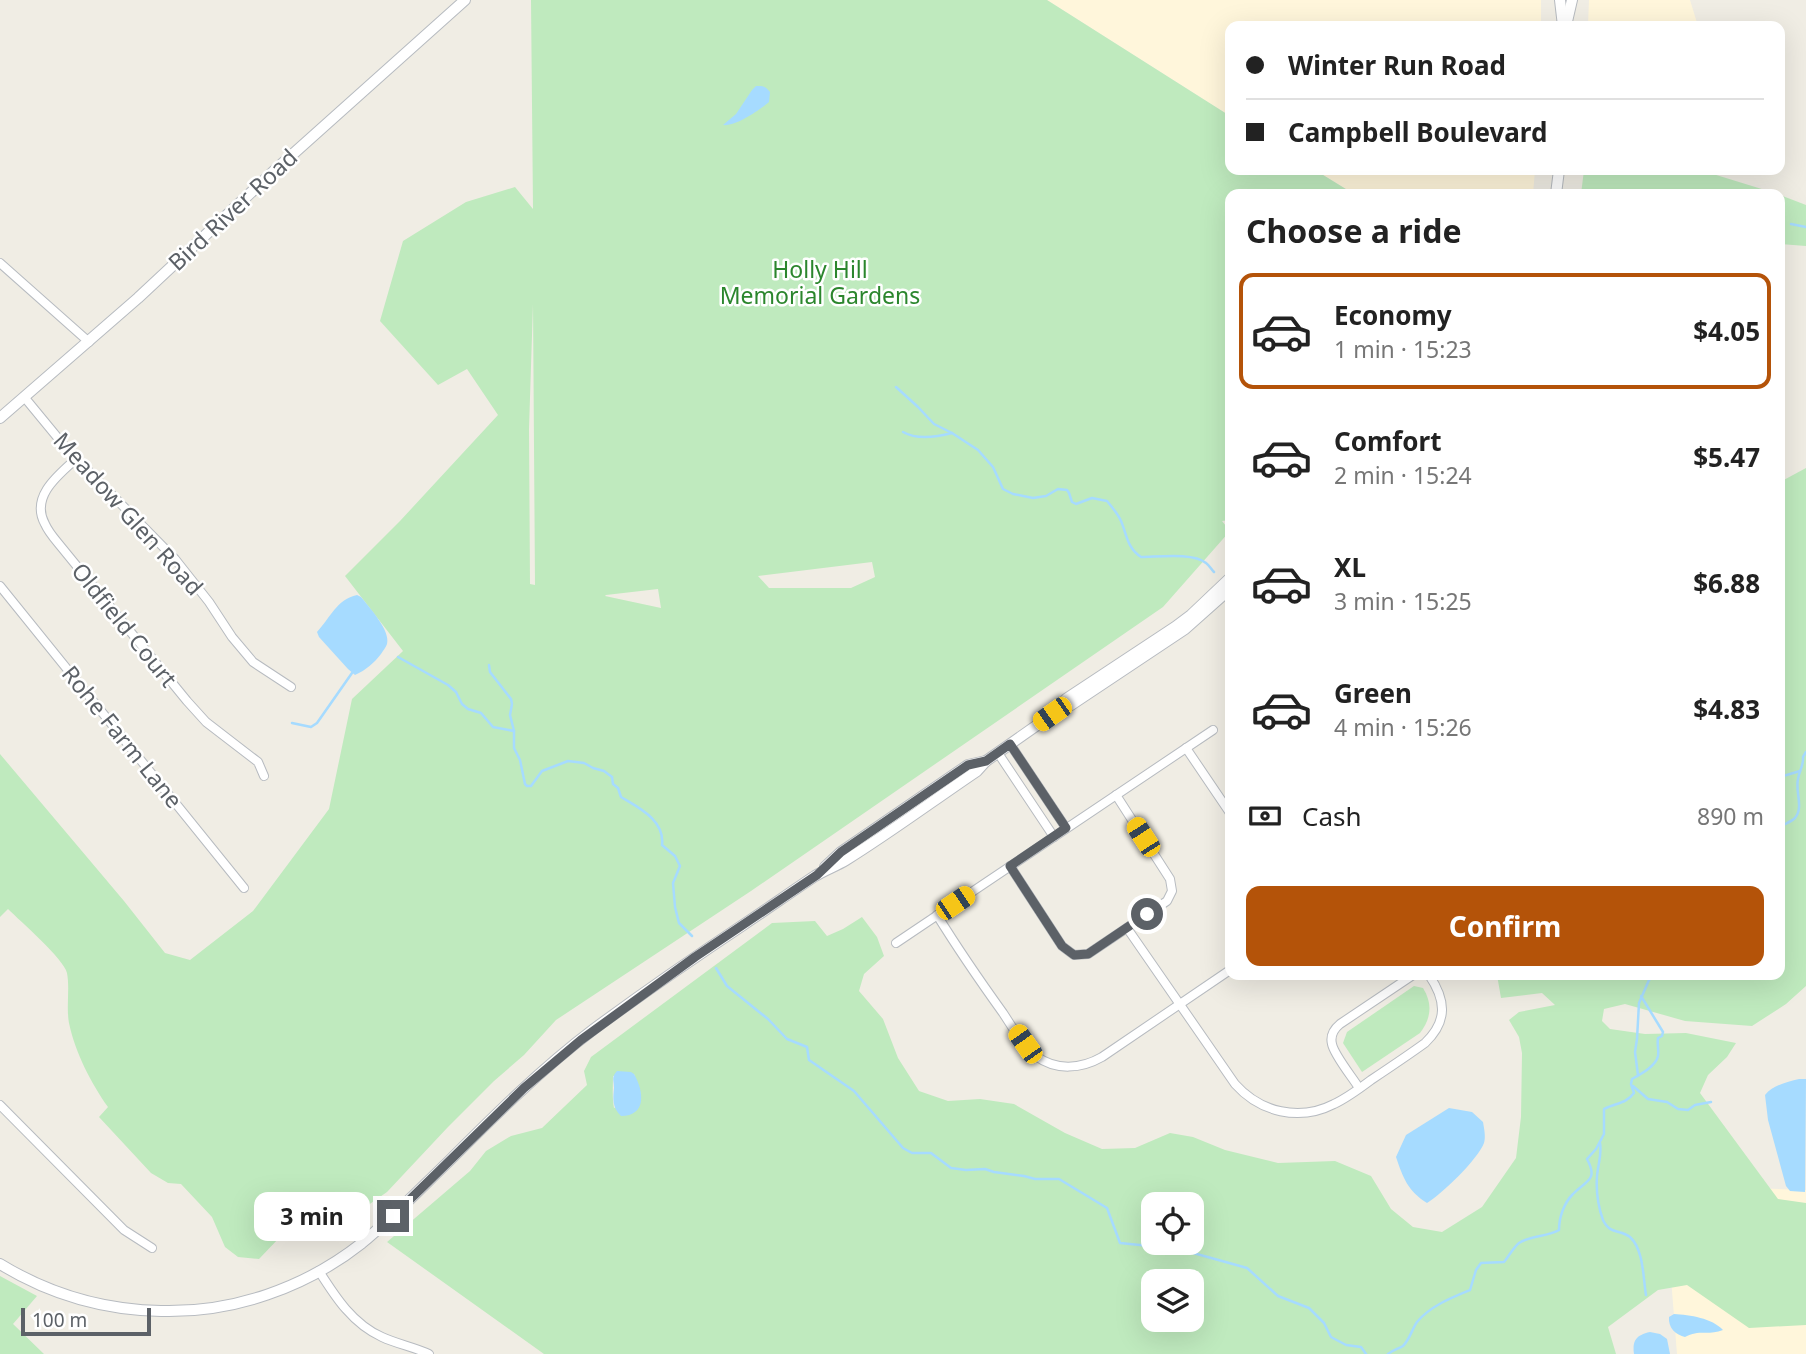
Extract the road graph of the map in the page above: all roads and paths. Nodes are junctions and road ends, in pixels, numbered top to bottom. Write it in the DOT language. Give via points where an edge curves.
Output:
graph roads {
  1 [pos="464,0"];
  2 [pos="1560,0"];
  3 [pos="1572,0"];
  4 [pos="1563,21"];
  5 [pos="1566,21"];
  6 [pos="0,263"];
  7 [pos="89,342"];
  8 [pos="25,398"];
  9 [pos="0,418"];
  10 [pos="76,459"];
  11 [pos="1225,583"];
  12 [pos="0,586"];
  13 [pos="1225,593"];
  14 [pos="291,687"];
  15 [pos="1052,714"];
  16 [pos="1213,730"];
  17 [pos="1010,744"];
  18 [pos="1186,748"];
  19 [pos="998,753"];
  20 [pos="264,776"];
  21 [pos="1116,795"];
  22 [pos="1225,806"];
  23 [pos="1066,828"];
  24 [pos="1054,837"];
  25 [pos="1010,866"];
  26 [pos="244,888"];
  27 [pos="937,915"];
  28 [pos="1126,928"];
  29 [pos="896,943"];
  30 [pos="1225,973"];
  31 [pos="1406,980"];
  32 [pos="1433,980"];
  33 [pos="1179,1005"];
  34 [pos="1359,1088"];
  35 [pos="0,1105"];
  36 [pos="152,1248"];
  37 [pos="0,1264"];
  38 [pos="319,1271"];
  39 [pos="429,1354"];
  1 -- 7 [label="street, Bird River Road"];
  2 -- 4 [label="street"];
  3 -- 5 [label="street"];
  6 -- 7 [label="street"];
  7 -- 8 [label="street, Bird River Road"];
  8 -- 9 [label="street, Bird River Road"];
  8 -- 10 [label="street, Meadow Glen Road"];
  10 -- 14 [label="street, Meadow Glen Road" via="176,559 253,662"];
  10 -- 20 [label="street, Oldfield Court" via="44,493 44,523 187,701 206,722 258,762"];
  11 -- 15 [label="street" via="1183,621 1066,699"];
  12 -- 26 [label="street, Rohe Farm Lane"];
  13 -- 15 [label="street" via="1185,629"];
  15 -- 17 [label="street"];
  16 -- 18 [label="street"];
  17 -- 19 [label="street"];
  17 -- 23 [label="street"];
  18 -- 21 [label="street"];
  18 -- 22 [label="street"];
  19 -- 24 [label="street"];
  19 -- 38 [label="street" via="856,853 695,957 573,1046 380,1227"];
  21 -- 23 [label="street"];
  21 -- 28 [label="street" via="1172,887 1167,901"];
  23 -- 24 [label="street"];
  24 -- 25 [label="street"];
  25 -- 27 [label="street"];
  25 -- 28 [label="street" via="1069,953 1088,954"];
  27 -- 29 [label="street"];
  27 -- 33 [label="street" via="1025,1044 1050,1063 1072,1067 1094,1062"];
  28 -- 33 [label="street"];
  30 -- 33 [label="street"];
  31 -- 34 [label="street" via="1334,1031 1333,1048"];
  32 -- 34 [label="street" via="1441,999 1437,1029 1425,1044"];
  33 -- 34 [label="street" via="1234,1084 1263,1106 1287,1113 1312,1112 1334,1105"];
  35 -- 36 [label="street" via="124,1230"];
  37 -- 38 [label="street" via="72,1297 156,1311 240,1303"];
  38 -- 39 [label="street" via="362,1326"];
}
